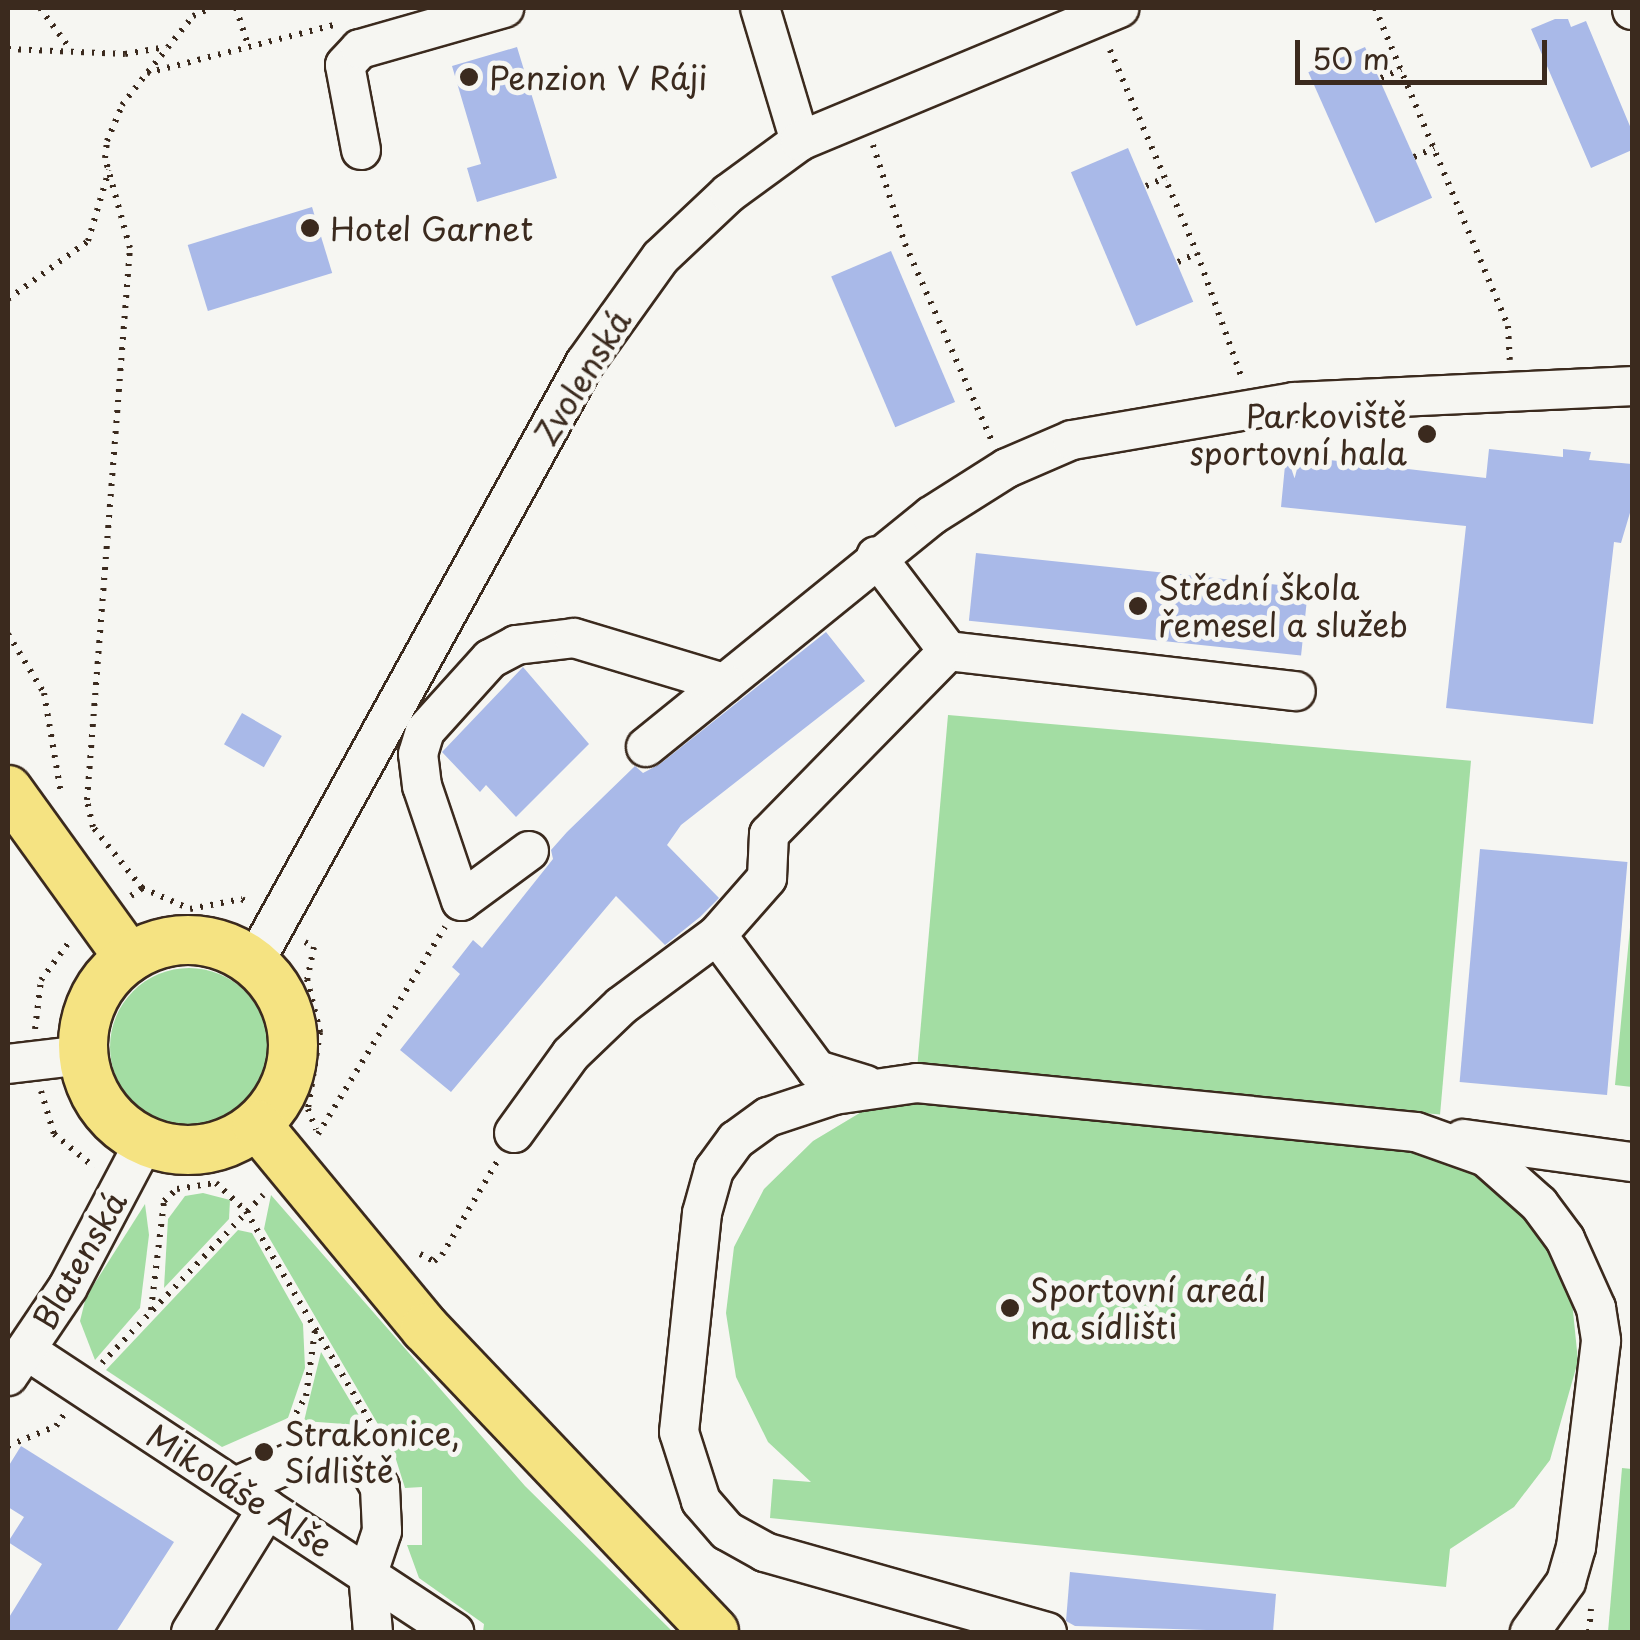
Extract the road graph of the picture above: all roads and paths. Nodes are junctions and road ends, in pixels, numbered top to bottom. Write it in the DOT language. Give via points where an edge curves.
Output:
graph roads {
  1 [pos="40,8"];
  2 [pos="210,8"];
  3 [pos="236,8"];
  4 [pos="504,8"];
  5 [pos="1375,8"];
  6 [pos="757,9"];
  7 [pos="1107,12"];
  8 [pos="396,39"];
  9 [pos="248,46"];
  10 [pos="166,47"];
  11 [pos="8,50"];
  12 [pos="72,51"];
  13 [pos="1401,69"];
  14 [pos="147,73"];
  15 [pos="1381,78"];
  16 [pos="881,106"];
  17 [pos="800,141"];
  18 [pos="1434,148"];
  19 [pos="361,150"];
  20 [pos="1414,157"];
  21 [pos="109,170"];
  22 [pos="1165,178"];
  23 [pos="1146,186"];
  24 [pos="1198,254"];
  25 [pos="1178,262"];
  26 [pos="921,282"];
  27 [pos="908,288"];
  28 [pos="8,299"];
  29 [pos="953,357"];
  30 [pos="940,364"];
  31 [pos="1632,386"];
  32 [pos="1512,392"];
  33 [pos="1244,411"];
  34 [pos="1007,468"];
  35 [pos="876,556"];
  36 [pos="8,634"];
  37 [pos="948,651"];
  38 [pos="724,683"];
  39 [pos="1296,692"];
  40 [pos="646,746"];
  41 [pos="8,790"];
  42 [pos="62,796"];
  43 [pos="83,821"];
  44 [pos="95,829"];
  45 [pos="529,851"];
  46 [pos="142,888"];
  47 [pos="462,901"];
  48 [pos="101,918"];
  49 [pos="717,935"];
  50 [pos="266,943"];
  51 [pos="129,958"];
  52 [pos="43,1060"];
  53 [pos="874,1086"];
  54 [pos="257,1125"];
  55 [pos="1416,1132"];
  56 [pos="514,1133"];
  57 [pos="313,1149"];
  58 [pos="135,1162"];
  59 [pos="1632,1162"];
  60 [pos="164,1202"];
  61 [pos="246,1211"];
  62 [pos="413,1246"];
  63 [pos="151,1312"];
  64 [pos="315,1328"];
  65 [pos="16,1363"];
  66 [pos="84,1388"];
  67 [pos="278,1428"];
  68 [pos="380,1438"];
  69 [pos="8,1446"];
  70 [pos="236,1487"];
  71 [pos="268,1509"];
  72 [pos="368,1573"];
  73 [pos="191,1632"];
  74 [pos="373,1632"];
  75 [pos="454,1632"];
  76 [pos="714,1632"];
  77 [pos="1048,1632"];
  78 [pos="1530,1632"];
  1 -- 12 [label="path"];
  2 -- 10 [label="path" via="193,16"];
  3 -- 9 [label="path"];
  4 -- 8 [label="street"];
  5 -- 13 [label="path"];
  6 -- 17 [label="street"];
  7 -- 16 [label="street, Zvolenská"];
  7 -- 22 [label="path"];
  8 -- 9 [label="path" via="363,21"];
  8 -- 19 [label="street" via="360,49 345,65"];
  9 -- 14 [label="path"];
  10 -- 12 [label="path" via="126,54"];
  10 -- 14 [label="path"];
  11 -- 12 [label="path"];
  13 -- 15 [label="path"];
  13 -- 18 [label="path"];
  14 -- 21 [label="path" via="107,141"];
  16 -- 17 [label="street, Zvolenská"];
  16 -- 26 [label="path" via="892,131 871,140"];
  17 -- 50 [label="street, Zvolenská" via="729,193 661,258 585,363"];
  18 -- 20 [label="path"];
  18 -- 32 [label="path" via="1508,326"];
  21 -- 28 [label="path" via="88,241"];
  21 -- 44 [label="path" via="130,248 87,800"];
  22 -- 23 [label="path"];
  22 -- 24 [label="path"];
  24 -- 25 [label="path"];
  24 -- 33 [label="path" via="1240,364"];
  26 -- 27 [label="path"];
  26 -- 29 [label="path"];
  29 -- 30 [label="path"];
  29 -- 34 [label="path"];
  31 -- 32 [label="street"];
  32 -- 33 [label="street" via="1294,402"];
  33 -- 34 [label="street" via="1072,440"];
  34 -- 35 [label="street"];
  35 -- 37 [label="street"];
  35 -- 38 [label="street"];
  36 -- 42 [label="path" via="44,693"];
  37 -- 39 [label="street"];
  37 -- 49 [label="street" via="769,834 767,878"];
  38 -- 40 [label="street"];
  38 -- 47 [label="street" via="574,638 516,645 490,659 425,731 418,754 448,876"];
  41 -- 48 [label="main road"];
  43 -- 44 [label="path"];
  44 -- 46 [label="path"];
  45 -- 47 [label="street"];
  46 -- 48 [label="path"];
  46 -- 50 [label="path" via="190,908 242,899"];
  47 -- 57 [label="path" via="326,1110"];
  48 -- 51 [label="main road"];
  48 -- 52 [label="path" via="53,956 42,980 34,1021"];
  49 -- 53 [label="street" via="817,1070"];
  49 -- 56 [label="street" via="583,1042"];
  50 -- 51 [label="main road" via="225,946 192,939 159,943"];
  50 -- 54 [label="main road" via="294,1043 277,1102"];
  50 -- 57 [label="path" via="314,947 307,979 320,1032 308,1109"];
  51 -- 52 [label="main road"];
  52 -- 58 [label="main road" via="103,1106"];
  52 -- 58 [label="path" via="54,1134 85,1163"];
  53 -- 55 [label="street" via="917,1083"];
  53 -- 77 [label="street" via="768,1117 736,1140 714,1170 702,1213 680,1392 687,1470 701,1501 727,1531 765,1552"];
  54 -- 57 [label="main road"];
  54 -- 58 [label="main road" via="203,1149"];
  55 -- 59 [label="street"];
  55 -- 78 [label="street" via="1486,1157 1539,1204 1565,1239 1596,1308 1601,1340 1576,1547 1566,1582"];
  56 -- 62 [label="path" via="442,1256 425,1260"];
  57 -- 61 [label="path"];
  57 -- 76 [label="main road" via="438,1342"];
  58 -- 60 [label="path"];
  58 -- 65 [label="street, Blatenská"];
  60 -- 61 [label="path" via="178,1189 216,1183"];
  60 -- 63 [label="path"];
  61 -- 63 [label="path"];
  61 -- 64 [label="path"];
  63 -- 66 [label="path"];
  64 -- 67 [label="path" via="306,1396 293,1422"];
  64 -- 68 [label="path"];
  65 -- 66 [label="street, Mikoláše Alše"];
  66 -- 69 [label="path" via="56,1426"];
  66 -- 70 [label="street, Mikoláše Alše"];
  70 -- 71 [label="street, Mikoláše Alše"];
  70 -- 72 [label="street" via="328,1448 362,1458 380,1488 382,1531"];
  71 -- 72 [label="street, Mikoláše Alše"];
  71 -- 73 [label="street"];
  72 -- 74 [label="street"];
  72 -- 75 [label="street, Mikoláše Alše"];
}
